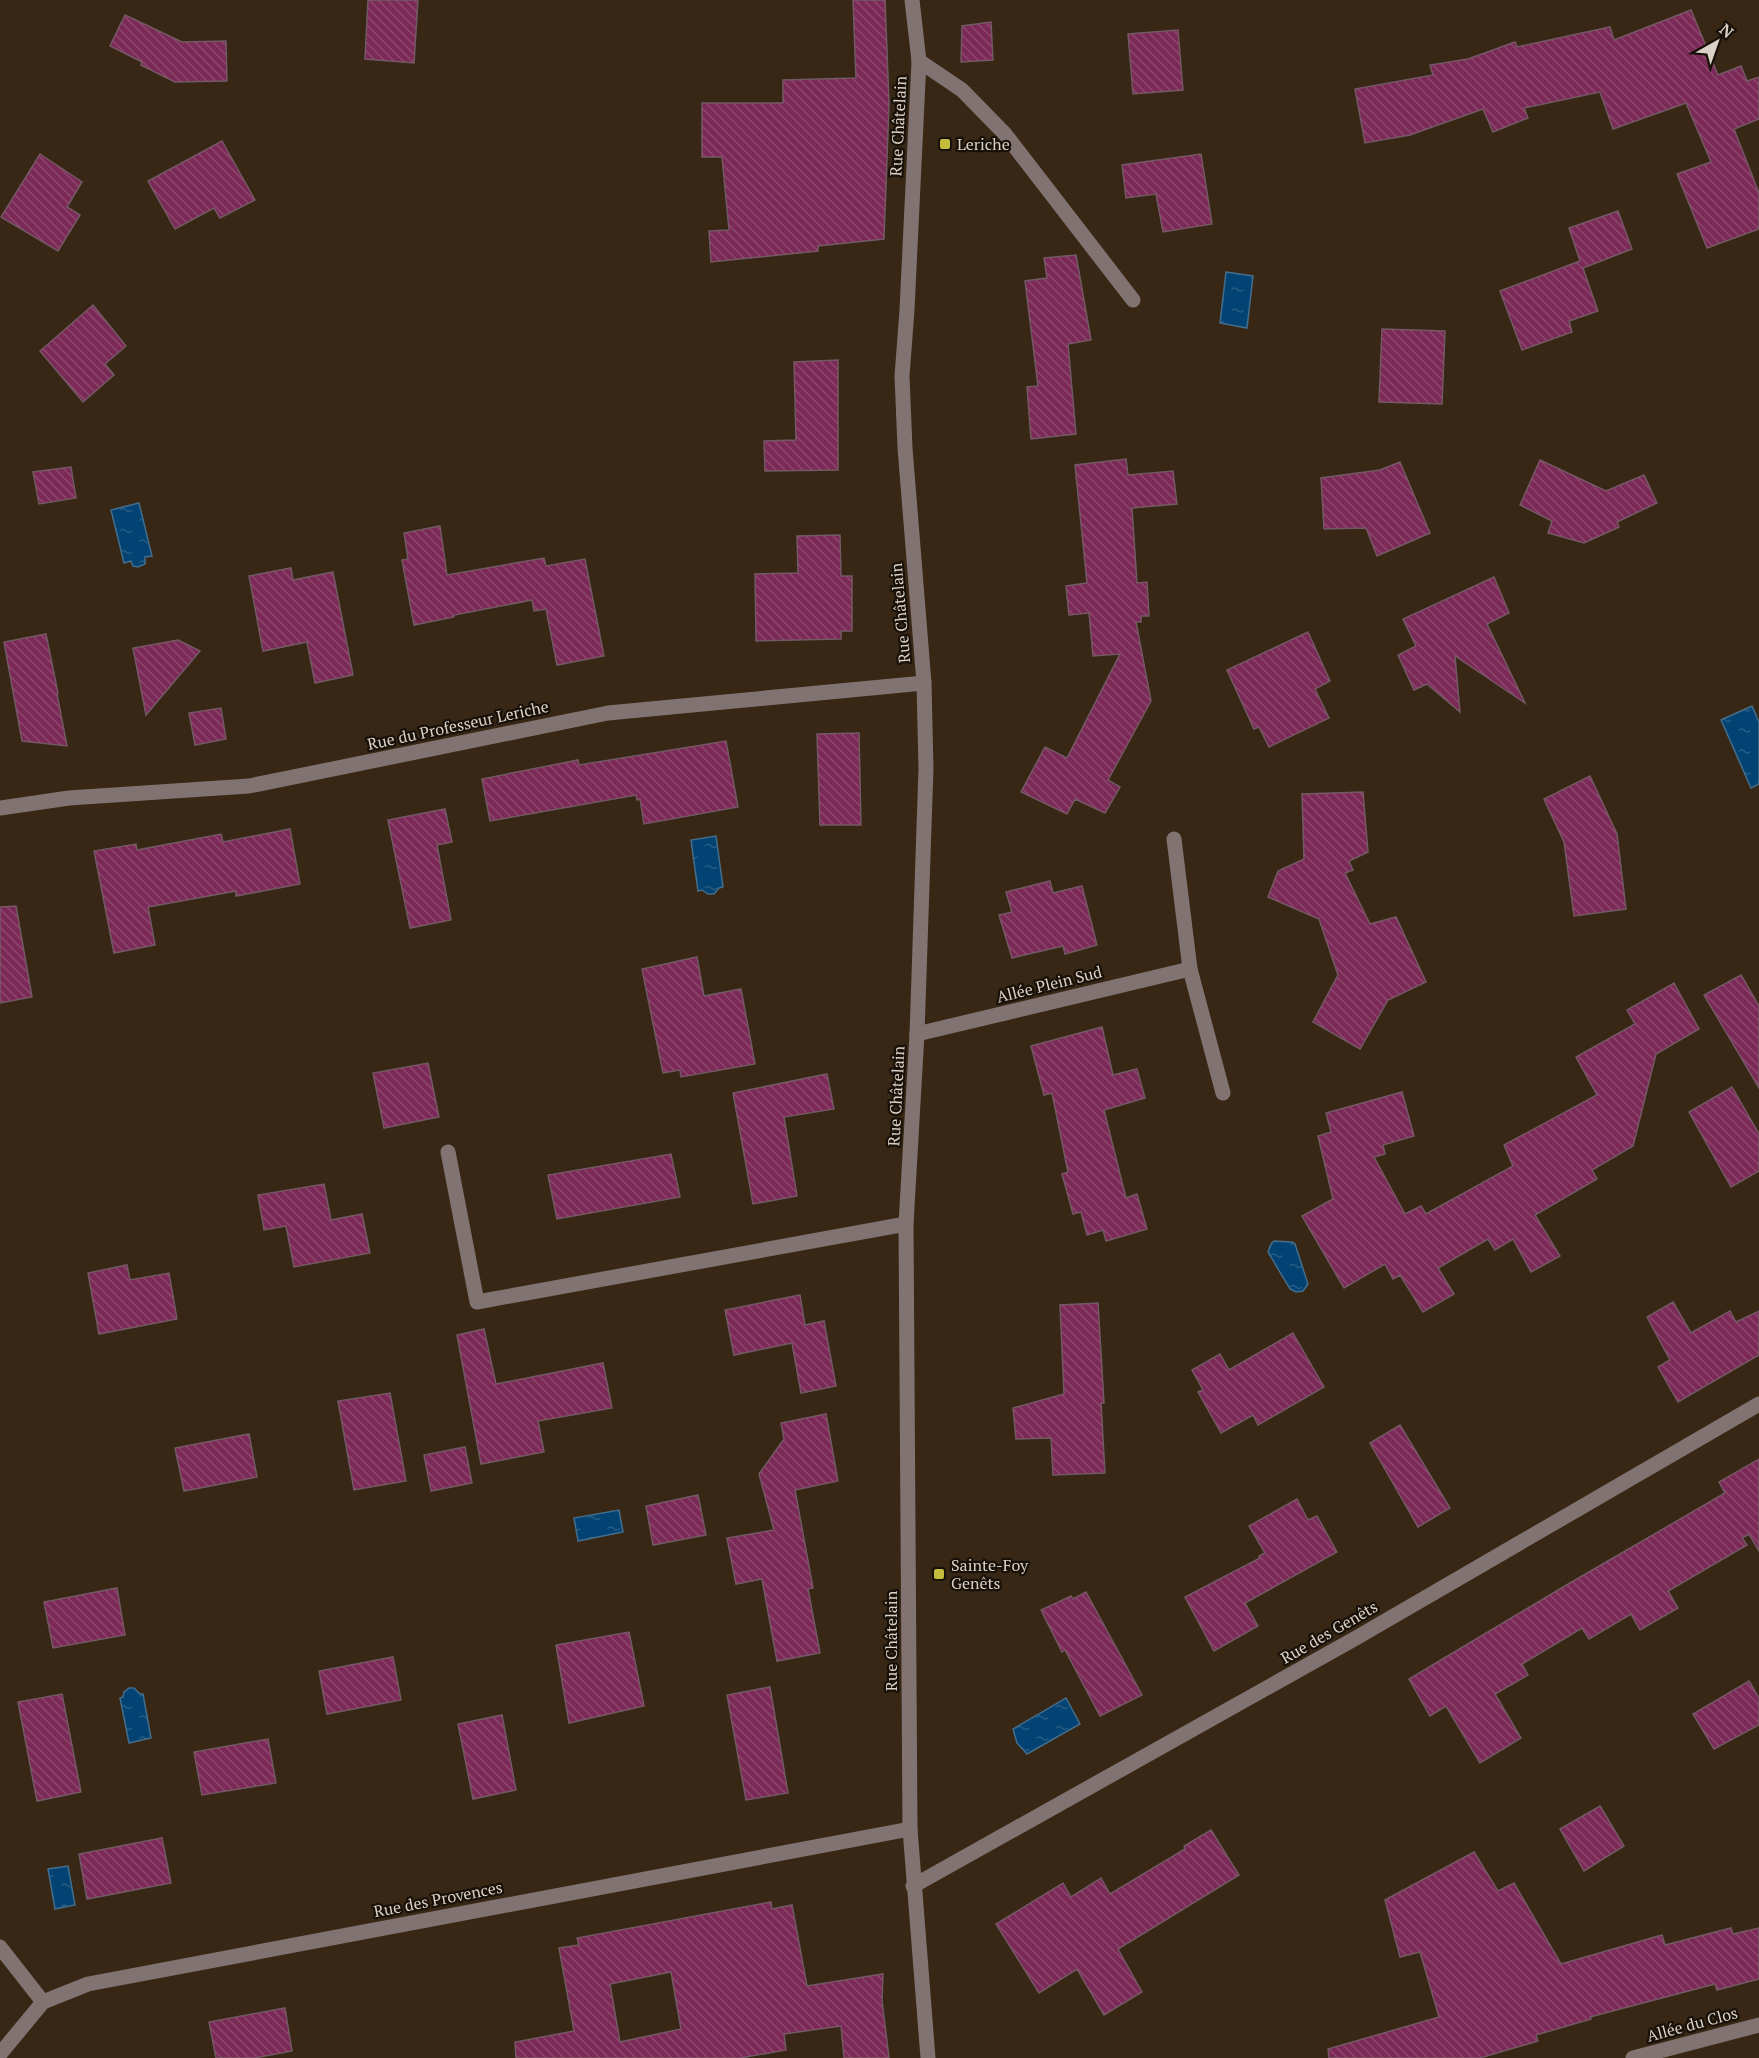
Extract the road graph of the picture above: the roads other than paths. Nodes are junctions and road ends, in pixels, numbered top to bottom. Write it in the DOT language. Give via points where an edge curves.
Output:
graph roads {
  1 [pos="912,0"];
  2 [pos="919,61"];
  3 [pos="1132,300"];
  4 [pos="924,683"];
  5 [pos="0,808"];
  6 [pos="1174,839"];
  7 [pos="1190,969"];
  8 [pos="918,1034"];
  9 [pos="1223,1093"];
  10 [pos="448,1152"];
  11 [pos="906,1224"];
  12 [pos="1759,1404"];
  13 [pos="910,1829"];
  14 [pos="914,1886"];
  15 [pos="0,1947"];
  16 [pos="43,2002"];
  17 [pos="1759,2025"];
  18 [pos="0,2054"];
  19 [pos="928,2058"];
  20 [pos="1633,2058"];
  1 -- 2 [label="street, Rue Châtelain"];
  2 -- 3 [label="street" via="962,90 1005,134"];
  2 -- 4 [label="street, Rue Châtelain" via="902,376"];
  4 -- 5 [label="street, Rue du Professeur Leriche" via="608,713 249,786 69,798"];
  4 -- 8 [label="street, Rue Châtelain" via="927,768"];
  6 -- 7 [label="street"];
  7 -- 8 [label="street, Allée Plein Sud"];
  7 -- 9 [label="street"];
  8 -- 11 [label="street, Rue Châtelain"];
  10 -- 11 [label="street" via="477,1302"];
  11 -- 13 [label="street, Rue Châtelain"];
  12 -- 14 [label="street, Rue des Genêts" via="1356,1638"];
  13 -- 14 [label="street, Rue Châtelain"];
  13 -- 16 [label="street, Rue des Provences" via="88,1984"];
  14 -- 19 [label="street, Rue Châtelain"];
  15 -- 16 [label="street"];
  16 -- 18 [label="street, Rue des Provences"];
  17 -- 20 [label="street, Allée du Clos"];
}
